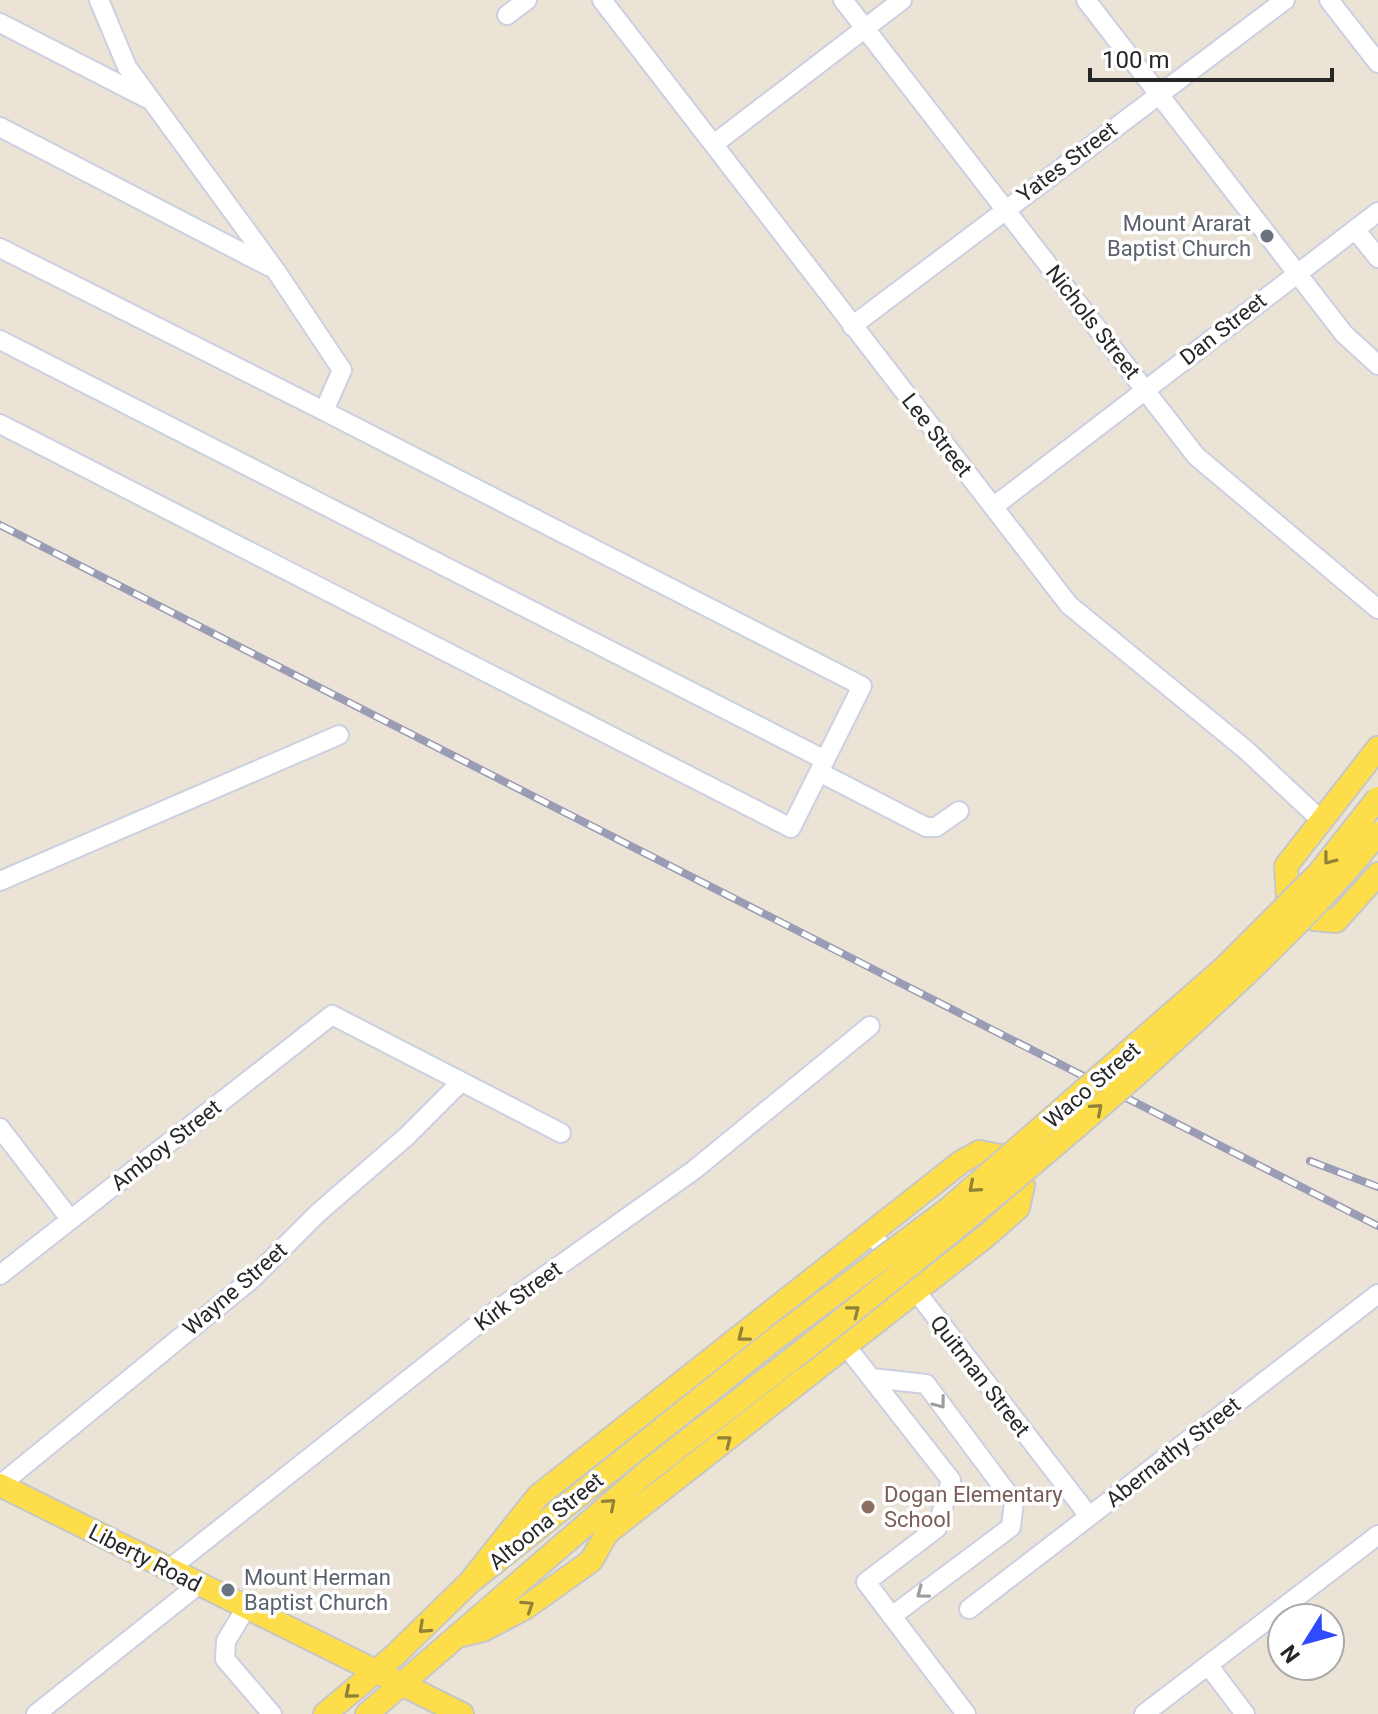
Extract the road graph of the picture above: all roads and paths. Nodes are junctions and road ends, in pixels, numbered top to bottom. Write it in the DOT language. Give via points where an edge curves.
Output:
graph roads {
  1 [pos="99,0"];
  2 [pos="527,0"];
  3 [pos="602,0"];
  4 [pos="843,0"];
  5 [pos="902,0"];
  6 [pos="1086,0"];
  7 [pos="1285,0"];
  8 [pos="1329,0"];
  9 [pos="507,15"];
  10 [pos="0,23"];
  11 [pos="865,28"];
  12 [pos="1378,63"];
  13 [pos="1158,94"];
  14 [pos="152,101"];
  15 [pos="0,127"];
  16 [pos="714,144"];
  17 [pos="1005,208"];
  18 [pos="1378,212"];
  19 [pos="1355,229"];
  20 [pos="0,248"];
  21 [pos="1378,258"];
  22 [pos="276,271"];
  23 [pos="1296,273"];
  24 [pos="852,326"];
  25 [pos="0,340"];
  26 [pos="1378,365"];
  27 [pos="1145,389"];
  28 [pos="324,411"];
  29 [pos="0,424"];
  30 [pos="993,507"];
  31 [pos="1378,609"];
  32 [pos="339,735"];
  33 [pos="1378,748"];
  34 [pos="822,766"];
  35 [pos="1378,798"];
  36 [pos="959,811"];
  37 [pos="1323,822"];
  38 [pos="1378,833"];
  39 [pos="1378,874"];
  40 [pos="0,881"];
  41 [pos="870,1026"];
  42 [pos="461,1082"];
  43 [pos="0,1128"];
  44 [pos="561,1133"];
  45 [pos="70,1219"];
  46 [pos="872,1234"];
  47 [pos="0,1275"];
  48 [pos="915,1291"];
  49 [pos="1378,1294"];
  50 [pos="776,1338"];
  51 [pos="846,1346"];
  52 [pos="792,1359"];
  53 [pos="872,1378"];
  54 [pos="0,1485"];
  55 [pos="1089,1516"];
  56 [pos="607,1533"];
  57 [pos="1378,1535"];
  58 [pos="168,1570"];
  59 [pos="528,1575"];
  60 [pos="469,1583"];
  61 [pos="198,1585"];
  62 [pos="246,1608"];
  63 [pos="969,1609"];
  64 [pos="892,1616"];
  65 [pos="457,1636"];
  66 [pos="1208,1665"];
  67 [pos="376,1672"];
  68 [pos="403,1684"];
  69 [pos="36,1714"];
  70 [pos="272,1714"];
  71 [pos="325,1714"];
  72 [pos="367,1714"];
  73 [pos="462,1714"];
  74 [pos="966,1714"];
  75 [pos="1144,1714"];
  76 [pos="1245,1714"];
  1 -- 14 [label="street" via="127,67"];
  2 -- 9 [label="street"];
  3 -- 16 [label="street, Lee Street"];
  4 -- 11 [label="street, Nichols Street"];
  5 -- 11 [label="street"];
  6 -- 13 [label="street"];
  7 -- 13 [label="street, Yates Street"];
  8 -- 12 [label="street"];
  10 -- 14 [label="street"];
  11 -- 16 [label="street"];
  11 -- 17 [label="street, Nichols Street"];
  13 -- 17 [label="street, Yates Street"];
  13 -- 23 [label="street"];
  14 -- 22 [label="street"];
  15 -- 22 [label="street"];
  16 -- 24 [label="street, Lee Street"];
  17 -- 24 [label="street, Yates Street"];
  17 -- 27 [label="street, Nichols Street"];
  18 -- 19 [label="street, Dan Street"];
  19 -- 21 [label="street"];
  19 -- 23 [label="street, Dan Street"];
  20 -- 28 [label="street"];
  22 -- 28 [label="street" via="342,370"];
  23 -- 26 [label="street" via="1344,334"];
  23 -- 27 [label="street, Dan Street"];
  24 -- 30 [label="street, Lee Street"];
  25 -- 34 [label="street"];
  27 -- 30 [label="street, Dan Street"];
  27 -- 31 [label="street, Nichols Street" via="1196,456"];
  28 -- 34 [label="street" via="862,686"];
  29 -- 34 [label="street" via="791,828"];
  30 -- 37 [label="street, Lee Street" via="1069,605 1246,750"];
  32 -- 40 [label="street"];
  33 -- 37 [label="main road"];
  34 -- 36 [label="street" via="926,827 936,827"];
  35 -- 50 [label="main road, Waco Street, one-way, bridge" via="1318,874 1225,967 947,1210"];
  37 -- 39 [label="main road" via="1286,866 1288,896 1314,919 1336,921"];
  52 -- 38 [label="main road, Waco Street, one-way, bridge" via="960,1227 1240,983 1334,888"];
  41 -- 58 [label="street, Kirk Street" via="694,1170 487,1317"];
  42 -- 44 [label="street"];
  42 -- 45 [label="street, Amboy Street" via="332,1015"];
  42 -- 54 [label="street, Wayne Street" via="253,1278"];
  43 -- 45 [label="street"];
  45 -- 47 [label="street, Amboy Street"];
  46 -- 48 [label="street, Quitman Street"];
  46 -- 48 [label="main road" via="979,1152 1001,1156 1023,1185 1018,1208"];
  46 -- 60 [label="main road, one-way" via="538,1496"];
  48 -- 51 [label="main road"];
  48 -- 55 [label="street, Quitman Street"];
  49 -- 55 [label="street, Abernathy Street"];
  50 -- 60 [label="main road, Altoona Street"];
  51 -- 53 [label="street"];
  56 -- 51 [label="main road, one-way"];
  59 -- 52 [label="main road, Altoona Street, one-way" via="648,1471"];
  53 -- 64 [label="street" via="951,1480 937,1528 866,1582"];
  53 -- 64 [label="street, one-way" via="926,1384 1014,1502 1011,1527"];
  54 -- 58 [label="main road, Liberty Road"];
  55 -- 63 [label="street, Abernathy Street"];
  56 -- 59 [label="main road"];
  65 -- 56 [label="main road, one-way" via="483,1630 525,1608 591,1561"];
  57 -- 66 [label="street"];
  58 -- 61 [label="main road, Liberty Road"];
  59 -- 65 [label="main road, Altoona Street"];
  60 -- 67 [label="main road, Altoona Street, one-way"];
  61 -- 62 [label="main road, Liberty Road"];
  61 -- 69 [label="street"];
  62 -- 67 [label="main road, Liberty Road"];
  62 -- 70 [label="street" via="226,1641 225,1659"];
  64 -- 74 [label="street"];
  65 -- 68 [label="main road, Altoona Street"];
  66 -- 75 [label="street"];
  66 -- 76 [label="street"];
  67 -- 68 [label="main road, Liberty Road"];
  67 -- 71 [label="main road, Altoona Street, one-way"];
  68 -- 72 [label="main road, Altoona Street"];
  68 -- 73 [label="main road, Liberty Road"];
}
